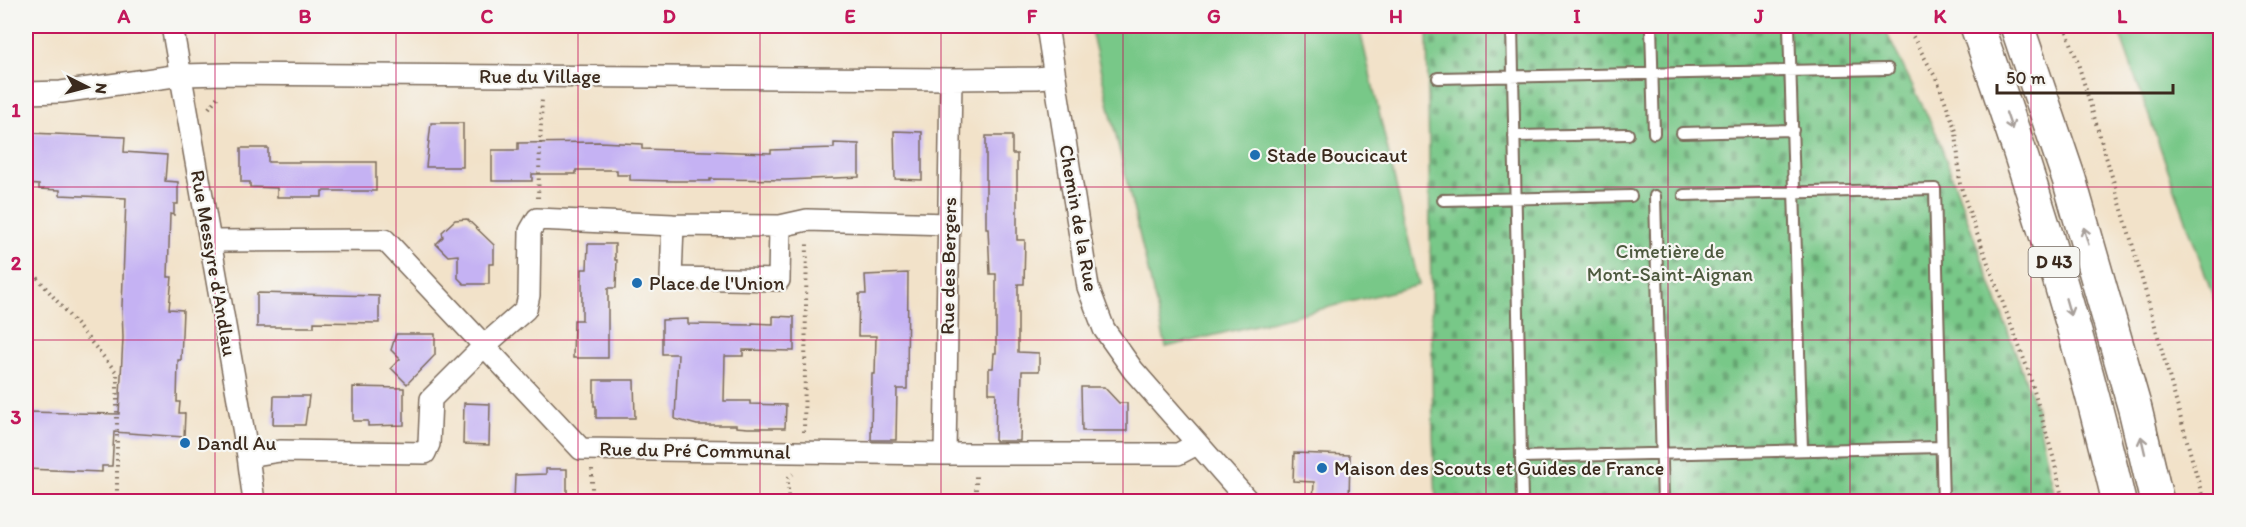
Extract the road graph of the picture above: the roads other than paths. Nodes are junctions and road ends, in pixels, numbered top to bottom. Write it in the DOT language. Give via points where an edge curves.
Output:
graph roads {
  1 [pos="172,26"];
  2 [pos="1047,26"];
  3 [pos="1512,26"];
  4 [pos="1651,26"];
  5 [pos="1789,26"];
  6 [pos="1977,26"];
  7 [pos="2017,26"];
  8 [pos="1888,69"];
  9 [pos="1791,71"];
  10 [pos="1652,74"];
  11 [pos="181,75"];
  12 [pos="1054,76"];
  13 [pos="1512,76"];
  14 [pos="1438,78"];
  15 [pos="951,79"];
  16 [pos="26,93"];
  17 [pos="1792,130"];
  18 [pos="1654,133"];
  19 [pos="1682,133"];
  20 [pos="1629,134"];
  21 [pos="1514,136"];
  22 [pos="1794,192"];
  23 [pos="1684,195"];
  24 [pos="1631,196"];
  25 [pos="1655,196"];
  26 [pos="1515,198"];
  27 [pos="1443,200"];
  28 [pos="949,224"];
  29 [pos="673,225"];
  30 [pos="780,226"];
  31 [pos="210,241"];
  32 [pos="484,346"];
  33 [pos="1197,444"];
  34 [pos="1941,447"];
  35 [pos="1802,450"];
  36 [pos="1662,453"];
  37 [pos="945,454"];
  38 [pos="248,456"];
  39 [pos="1521,457"];
  40 [pos="254,501"];
  41 [pos="1248,501"];
  42 [pos="1522,501"];
  43 [pos="1663,501"];
  44 [pos="1943,501"];
  45 [pos="2118,501"];
  46 [pos="2157,501"];
  1 -- 11 [label="street, Rue Messyre d'Andlau"];
  2 -- 12 [label="street, Chemin de la Rue"];
  3 -- 13 [label="lane"];
  4 -- 10 [label="lane"];
  5 -- 9 [label="lane"];
  6 -- 45 [label="highway, D 43, one-way" via="2068,307"];
  46 -- 7 [label="highway, D 43, one-way" via="2069,179"];
  8 -- 9 [label="lane"];
  9 -- 10 [label="lane"];
  9 -- 17 [label="lane"];
  10 -- 13 [label="lane"];
  10 -- 18 [label="lane"];
  11 -- 15 [label="street, Rue du Village"];
  11 -- 16 [label="street, Rue du Village" via="61,92"];
  11 -- 31 [label="street, Rue Messyre d'Andlau"];
  12 -- 15 [label="street, Rue du Village"];
  12 -- 33 [label="street, Chemin de la Rue" via="1088,287 1104,329 1133,370"];
  13 -- 14 [label="lane"];
  13 -- 21 [label="lane"];
  15 -- 28 [label="street, Rue des Bergers"];
  17 -- 19 [label="lane"];
  17 -- 22 [label="lane"];
  20 -- 21 [label="lane"];
  21 -- 26 [label="lane"];
  22 -- 23 [label="lane"];
  22 -- 34 [label="lane" via="1935,189"];
  22 -- 35 [label="lane"];
  24 -- 26 [label="lane"];
  25 -- 36 [label="lane"];
  26 -- 27 [label="lane"];
  26 -- 39 [label="lane"];
  28 -- 30 [label="street" via="807,220"];
  28 -- 37 [label="street, Rue des Bergers"];
  29 -- 30 [label="street"];
  29 -- 30 [label="street" via="671,278 779,280"];
  29 -- 32 [label="street" via="537,219 530,231 530,295 526,309"];
  31 -- 32 [label="street, Rue du Pré Communal" via="385,240"];
  31 -- 38 [label="street, Rue Messyre d'Andlau"];
  32 -- 37 [label="street, Rue du Pré Communal" via="581,449"];
  32 -- 38 [label="street" via="431,399 425,453 280,452"];
  33 -- 37 [label="street, Rue du Pré Communal" via="1178,454"];
  33 -- 41 [label="street, Chemin de la Rue"];
  34 -- 35 [label="lane"];
  34 -- 44 [label="lane"];
  35 -- 36 [label="lane"];
  36 -- 39 [label="lane"];
  36 -- 43 [label="lane"];
  38 -- 40 [label="street, Rue Messyre d'Andlau"];
  39 -- 42 [label="lane"];
}
